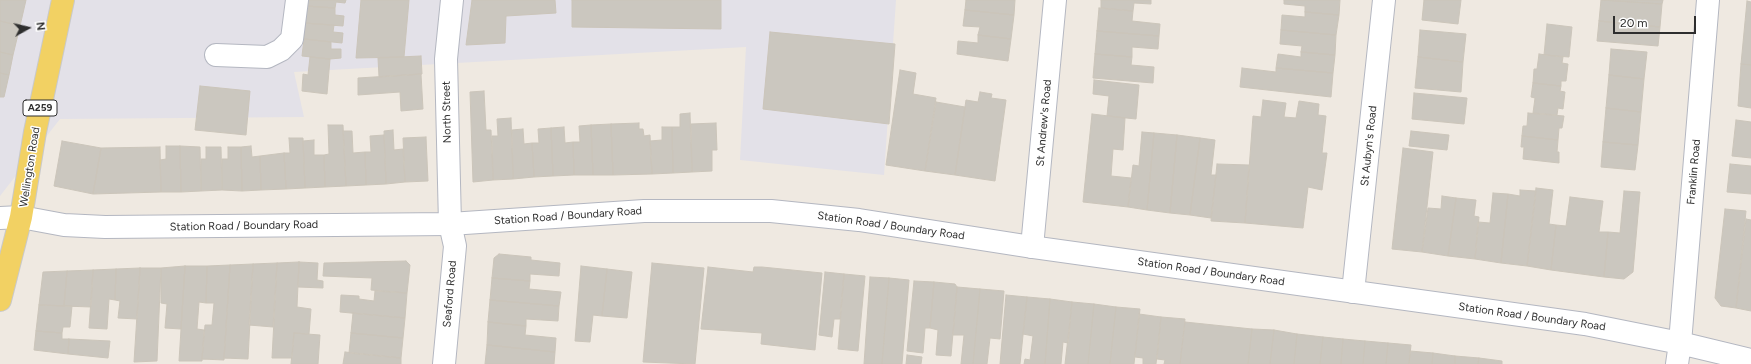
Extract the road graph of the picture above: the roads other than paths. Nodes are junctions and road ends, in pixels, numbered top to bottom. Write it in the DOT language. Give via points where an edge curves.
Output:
graph roads {
  1 [pos="63,0"];
  2 [pos="297,0"];
  3 [pos="452,0"];
  4 [pos="1055,0"];
  5 [pos="1384,0"];
  6 [pos="1708,0"];
  7 [pos="216,55"];
  8 [pos="22,217"];
  9 [pos="0,218"];
  10 [pos="450,224"];
  11 [pos="1032,247"];
  12 [pos="1353,292"];
  13 [pos="0,300"];
  14 [pos="1678,354"];
  15 [pos="1751,360"];
  16 [pos="444,364"];
  1 -- 8 [label="main road, Wellington Road / A259" via="35,132"];
  2 -- 7 [label="main road" via="292,39 281,50 267,57"];
  3 -- 10 [label="main road, North Street" via="446,59"];
  4 -- 11 [label="main road, St Andrew's Road"];
  5 -- 12 [label="main road, St Aubyn's Road"];
  6 -- 14 [label="main road, Franklin Road"];
  8 -- 9 [label="main road, Station Road / Boundary Road"];
  8 -- 10 [label="main road, Station Road / Boundary Road" via="105,228"];
  8 -- 13 [label="main road, A259"];
  10 -- 11 [label="main road, Station Road / Boundary Road" via="644,211 770,212 859,220"];
  10 -- 16 [label="main road, Seaford Road" via="455,246"];
  11 -- 12 [label="main road, Station Road / Boundary Road"];
  12 -- 14 [label="main road, Station Road / Boundary Road" via="1585,324"];
  14 -- 15 [label="main road, Station Road / Boundary Road"];
}
